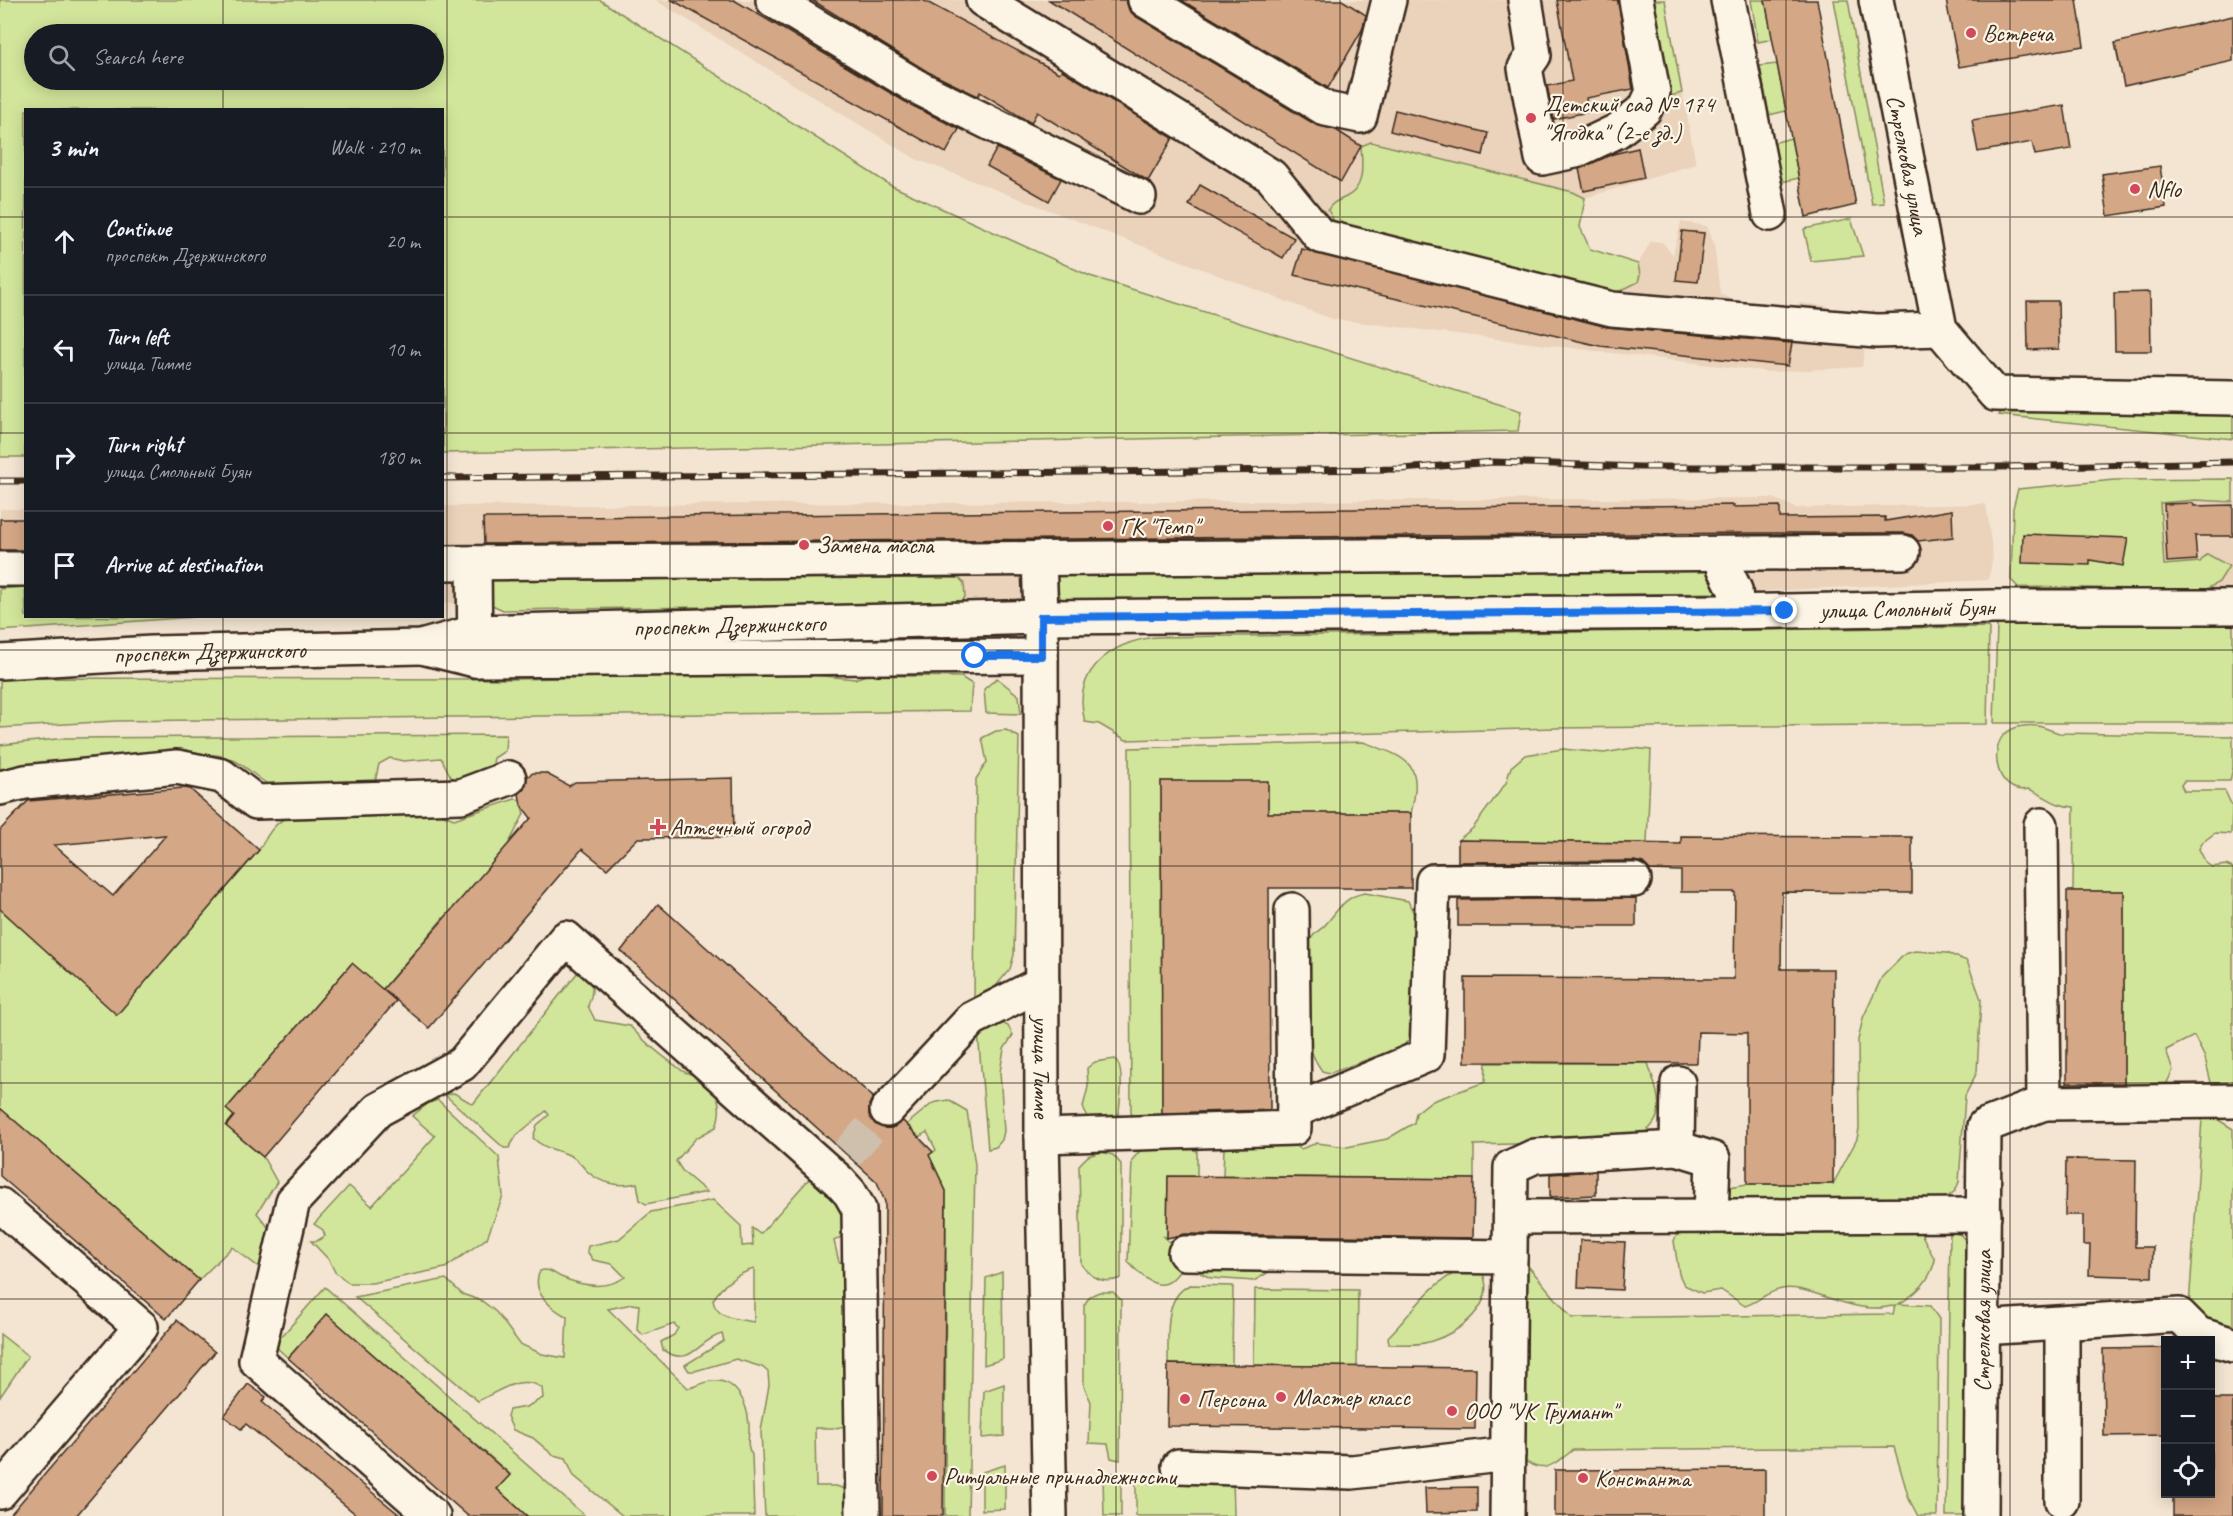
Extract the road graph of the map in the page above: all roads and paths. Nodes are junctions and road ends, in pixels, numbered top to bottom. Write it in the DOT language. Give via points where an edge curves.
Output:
graph roads {
  1 [pos="983,0"];
  2 [pos="1145,0"];
  3 [pos="1389,0"];
  4 [pos="1525,0"];
  5 [pos="1636,0"];
  6 [pos="1728,0"];
  7 [pos="1876,0"];
  8 [pos="786,3"];
  9 [pos="1139,197"];
  10 [pos="1770,214"];
  11 [pos="1940,329"];
  12 [pos="2233,398"];
  13 [pos="1903,552"];
  14 [pos="1723,554"];
  15 [pos="1040,558"];
  16 [pos="458,563"];
  17 [pos="24,568"];
  18 [pos="0,569"];
  19 [pos="2230,601"];
  20 [pos="1737,612"];
  21 [pos="1041,617"];
  22 [pos="475,646"];
  23 [pos="1041,656"];
  24 [pos="0,662"];
  25 [pos="509,778"];
  26 [pos="0,788"];
  27 [pos="2041,825"];
  28 [pos="1634,880"];
  29 [pos="1292,910"];
  30 [pos="1042,983"];
  31 [pos="1678,1083"];
  32 [pos="2233,1101"];
  33 [pos="2044,1103"];
  34 [pos="887,1110"];
  35 [pos="1294,1111"];
  36 [pos="1042,1136"];
  37 [pos="1677,1148"];
  38 [pos="0,1205"];
  39 [pos="1984,1215"];
  40 [pos="1711,1216"];
  41 [pos="1511,1217"];
  42 [pos="1185,1253"];
  43 [pos="1510,1257"];
  44 [pos="2062,1324"];
  45 [pos="1982,1328"];
  46 [pos="2233,1345"];
  47 [pos="1508,1454"];
  48 [pos="1179,1467"];
  49 [pos="0,1492"];
  50 [pos="2062,1502"];
  51 [pos="433,1516"];
  52 [pos="863,1516"];
  53 [pos="1050,1516"];
  54 [pos="1507,1516"];
  55 [pos="1981,1516"];
  1 -- 11 [label="main road" via="1271,177 1320,236 1612,309 1877,331"];
  2 -- 3 [label="main road" via="1326,109 1360,116"];
  4 -- 5 [label="main road" via="1534,55 1525,68 1542,158 1575,151 1617,131 1646,109 1653,92"];
  6 -- 10 [label="main road"];
  7 -- 11 [label="main road, Стрелковая улица"];
  8 -- 9 [label="main road" via="919,88"];
  11 -- 12 [label="main road" via="1995,394"];
  13 -- 14 [label="main road"];
  14 -- 15 [label="main road"];
  14 -- 20 [label="main road" via="1724,567 1735,590"];
  15 -- 16 [label="main road"];
  15 -- 21 [label="main road, улица Тимме"];
  16 -- 22 [label="main road"];
  17 -- 18 [label="main road"];
  19 -- 20 [label="main road, улица Смольный Буян"];
  20 -- 21 [label="main road, улица Смольный Буян"];
  21 -- 22 [label="main road, проспект Дзержинского"];
  21 -- 23 [label="main road, улица Тимме"];
  22 -- 23 [label="main road, проспект Дзержинского"];
  22 -- 24 [label="main road, проспект Дзержинского" via="152,653"];
  23 -- 30 [label="main road, улица Тимме"];
  25 -- 26 [label="main road" via="461,796 256,802 222,776 177,767 25,782"];
  27 -- 33 [label="main road"];
  28 -- 35 [label="main road" via="1434,881 1428,1055"];
  29 -- 35 [label="main road"];
  30 -- 34 [label="main road" via="972,1019"];
  30 -- 36 [label="main road, улица Тимме"];
  31 -- 37 [label="main road"];
  32 -- 33 [label="main road"];
  33 -- 39 [label="main road, Стрелковая улица" via="1984,1126"];
  35 -- 36 [label="main road" via="1294,1128"];
  36 -- 53 [label="main road, улица Тимме"];
  37 -- 40 [label="main road" via="1713,1159"];
  37 -- 41 [label="main road" via="1535,1156 1511,1167"];
  38 -- 49 [label="main road" via="141,1327"];
  39 -- 40 [label="main road"];
  39 -- 45 [label="main road, Стрелковая улица"];
  40 -- 41 [label="main road"];
  41 -- 43 [label="main road"];
  42 -- 43 [label="main road"];
  43 -- 47 [label="main road"];
  44 -- 45 [label="main road"];
  44 -- 46 [label="main road" via="2179,1315 2198,1334"];
  44 -- 50 [label="main road"];
  45 -- 55 [label="main road, Стрелковая улица"];
  47 -- 48 [label="main road" via="1352,1472"];
  47 -- 54 [label="main road"];
  51 -- 52 [label="main road" via="256,1360 293,1201 378,1110 462,1064 566,938 838,1163 859,1209"];
}
